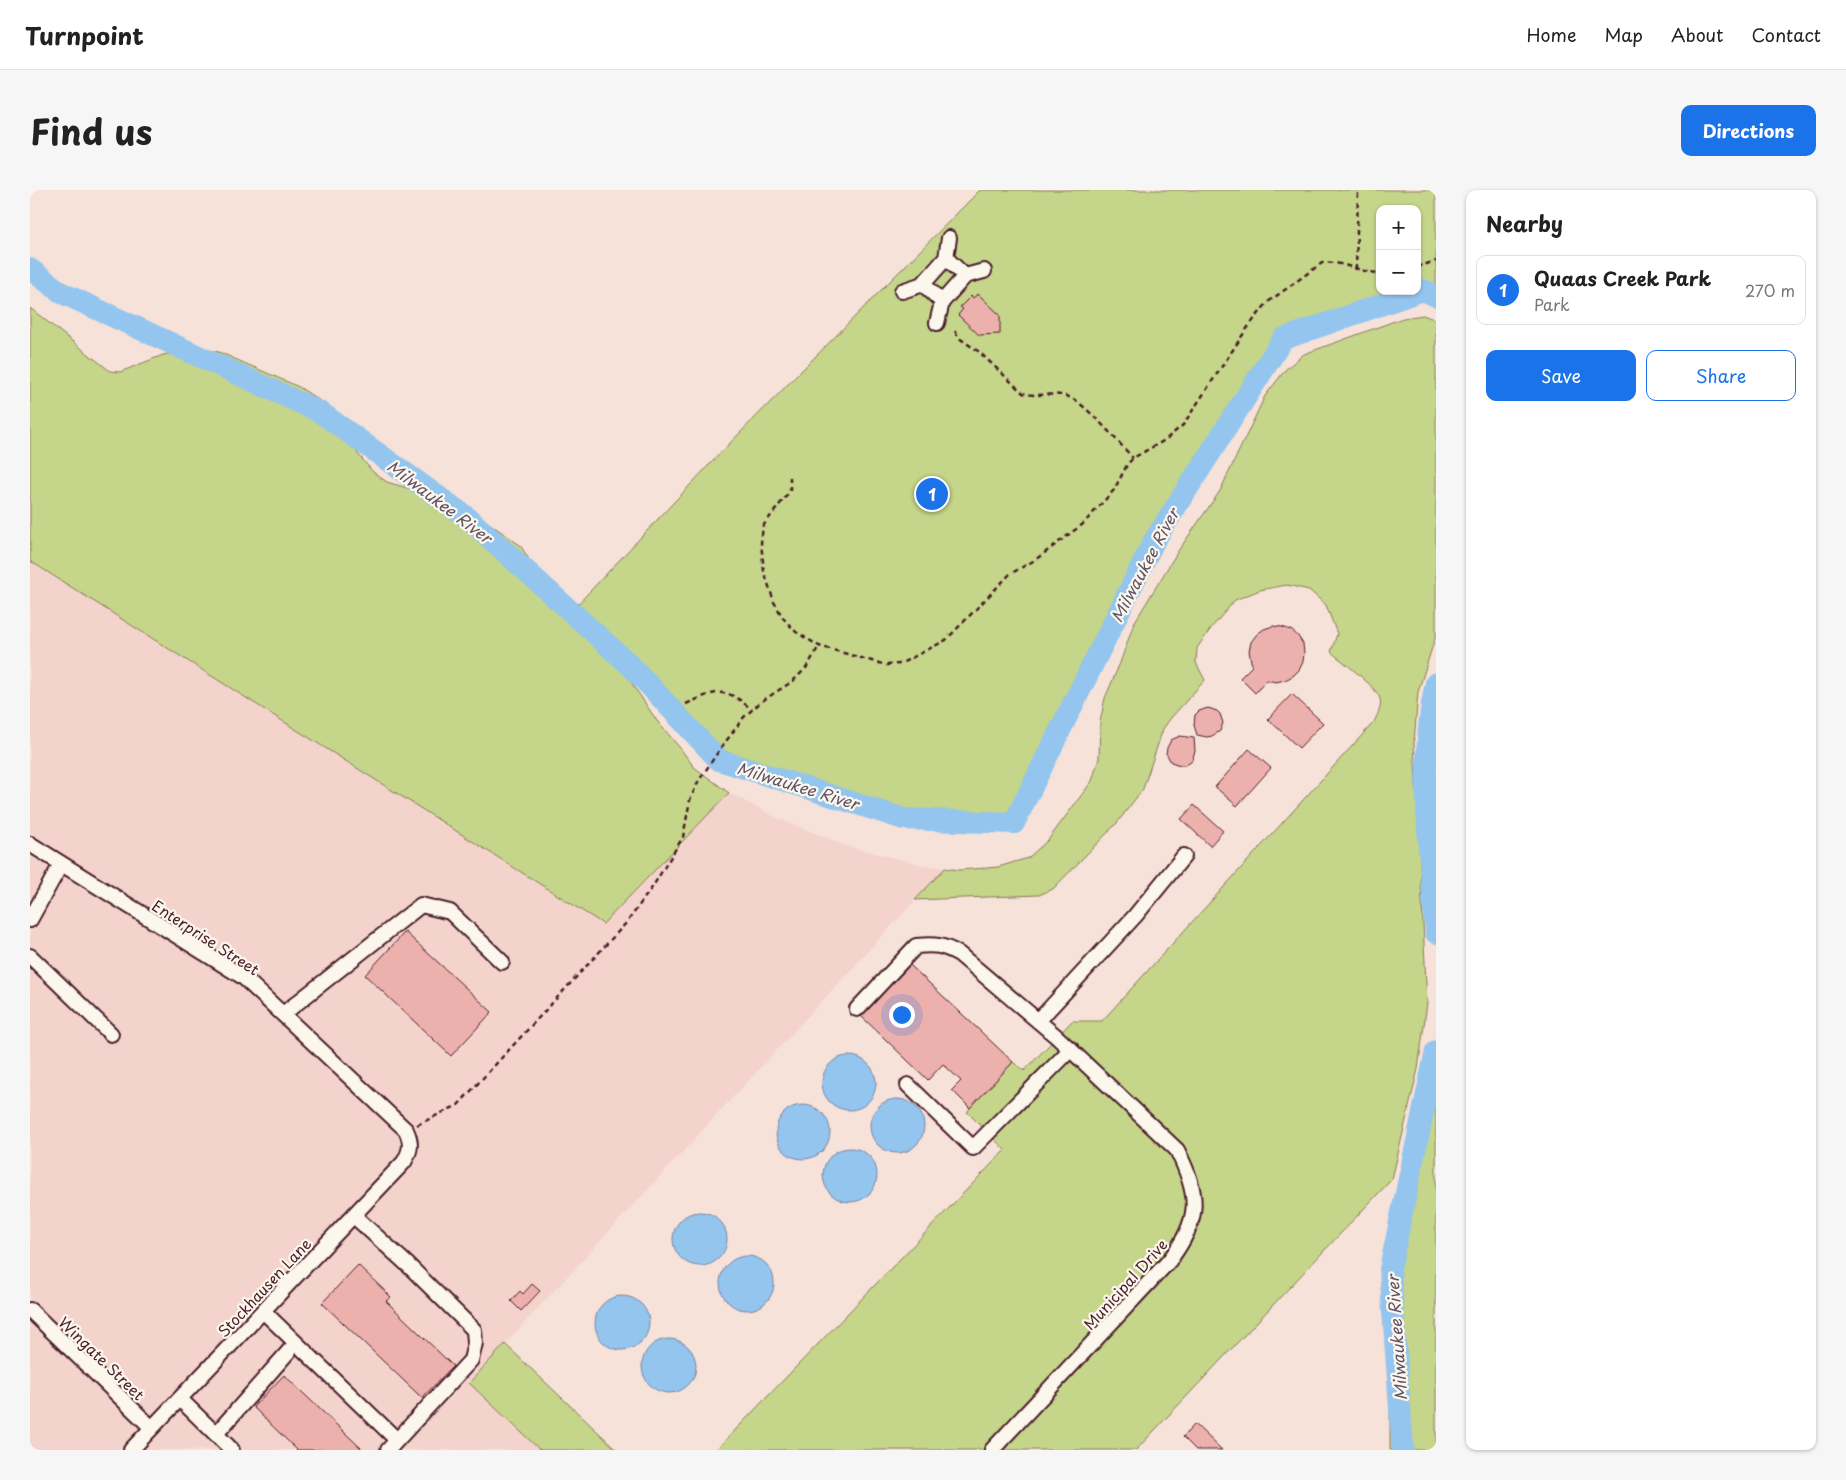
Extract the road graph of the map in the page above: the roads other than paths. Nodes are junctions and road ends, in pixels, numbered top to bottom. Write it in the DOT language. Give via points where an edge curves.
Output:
graph roads {
  1 [pos="949,238"];
  2 [pos="946,258"];
  3 [pos="984,271"];
  4 [pos="965,276"];
  5 [pos="923,284"];
  6 [pos="902,291"];
  7 [pos="942,302"];
  8 [pos="937,323"];
  9 [pos="30,844"];
  10 [pos="1184,856"];
  11 [pos="61,864"];
  12 [pos="30,920"];
  13 [pos="30,956"];
  14 [pos="502,962"];
  15 [pos="857,1008"];
  16 [pos="283,1014"];
  17 [pos="1038,1021"];
  18 [pos="111,1034"];
  19 [pos="1071,1049"];
  20 [pos="908,1085"];
  21 [pos="408,1136"];
  22 [pos="354,1216"];
  23 [pos="30,1310"];
  24 [pos="263,1311"];
  25 [pos="296,1343"];
  26 [pos="180,1399"];
  27 [pos="152,1428"];
  28 [pos="216,1434"];
  29 [pos="392,1445"];
  30 [pos="131,1450"];
  31 [pos="232,1450"];
  32 [pos="992,1450"];
  1 -- 2 [label="street"];
  2 -- 4 [label="street"];
  2 -- 5 [label="street"];
  3 -- 4 [label="street"];
  4 -- 7 [label="street"];
  5 -- 6 [label="street"];
  5 -- 7 [label="street"];
  7 -- 8 [label="street"];
  9 -- 11 [label="street, Enterprise Street"];
  10 -- 17 [label="street" via="1136,916"];
  11 -- 12 [label="street"];
  11 -- 16 [label="street, Enterprise Street" via="243,977"];
  13 -- 18 [label="street"];
  14 -- 16 [label="street" via="450,912 421,905"];
  15 -- 17 [label="street, Municipal Drive" via="916,946 939,945 959,954"];
  16 -- 21 [label="street, Enterprise Street"];
  17 -- 19 [label="street, Municipal Drive"];
  19 -- 20 [label="street" via="973,1148"];
  19 -- 32 [label="street, Municipal Drive" via="1177,1150 1193,1189 1192,1222 1169,1261"];
  21 -- 22 [label="street, Stockhausen Lane" via="410,1152 404,1162"];
  22 -- 24 [label="street, Stockhausen Lane"];
  22 -- 29 [label="street" via="474,1330 476,1343 471,1360"];
  23 -- 27 [label="street, Wingate Street"];
  24 -- 25 [label="street"];
  24 -- 26 [label="street, Stockhausen Lane"];
  25 -- 28 [label="street"];
  25 -- 29 [label="street"];
  26 -- 27 [label="street, Stockhausen Lane"];
  26 -- 28 [label="street"];
  27 -- 30 [label="street, Stockhausen Lane"];
  28 -- 31 [label="street"];
}
